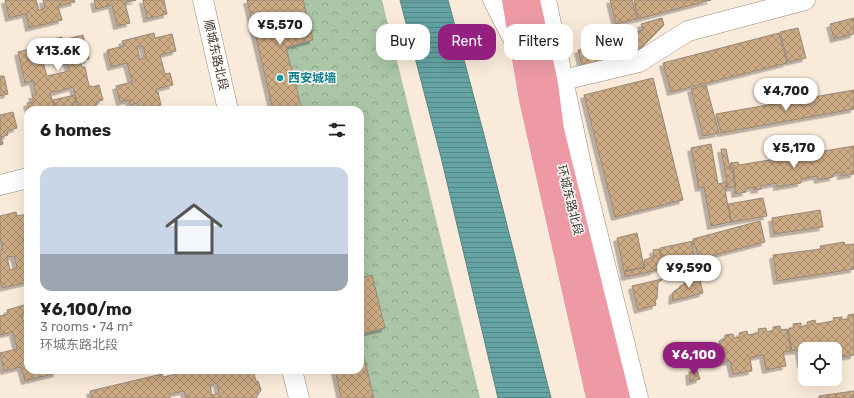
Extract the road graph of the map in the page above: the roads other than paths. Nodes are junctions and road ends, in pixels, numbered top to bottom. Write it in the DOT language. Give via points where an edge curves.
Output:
graph roads {
  1 [pos="203,0"];
  2 [pos="493,0"];
  3 [pos="513,0"];
  4 [pos="529,0"];
  5 [pos="539,0"];
  6 [pos="546,0"];
  7 [pos="799,1"];
  8 [pos="505,24"];
  9 [pos="517,24"];
  10 [pos="534,24"];
  11 [pos="538,24"];
  12 [pos="523,60"];
  13 [pos="542,60"];
  14 [pos="563,80"];
  15 [pos="227,106"];
  16 [pos="24,179"];
  17 [pos="0,185"];
  18 [pos="293,374"];
  19 [pos="299,398"];
  20 [pos="597,398"];
  21 [pos="619,398"];
  22 [pos="638,398"];
  1 -- 15 [label="street, 顺城东路北段"];
  2 -- 8 [label="street"];
  3 -- 9 [label="main road, 环城东路北段"];
  4 -- 10 [label="main road, 环城东路北段"];
  5 -- 11 [label="street"];
  6 -- 14 [label="street"];
  7 -- 14 [label="street" via="688,31 639,62"];
  12 -- 20 [label="main road, 环城东路北段" via="537,136"];
  13 -- 21 [label="main road, 环城东路北段" via="553,130"];
  14 -- 22 [label="street" via="585,183"];
  16 -- 17 [label="street"];
  18 -- 19 [label="street"];
}
